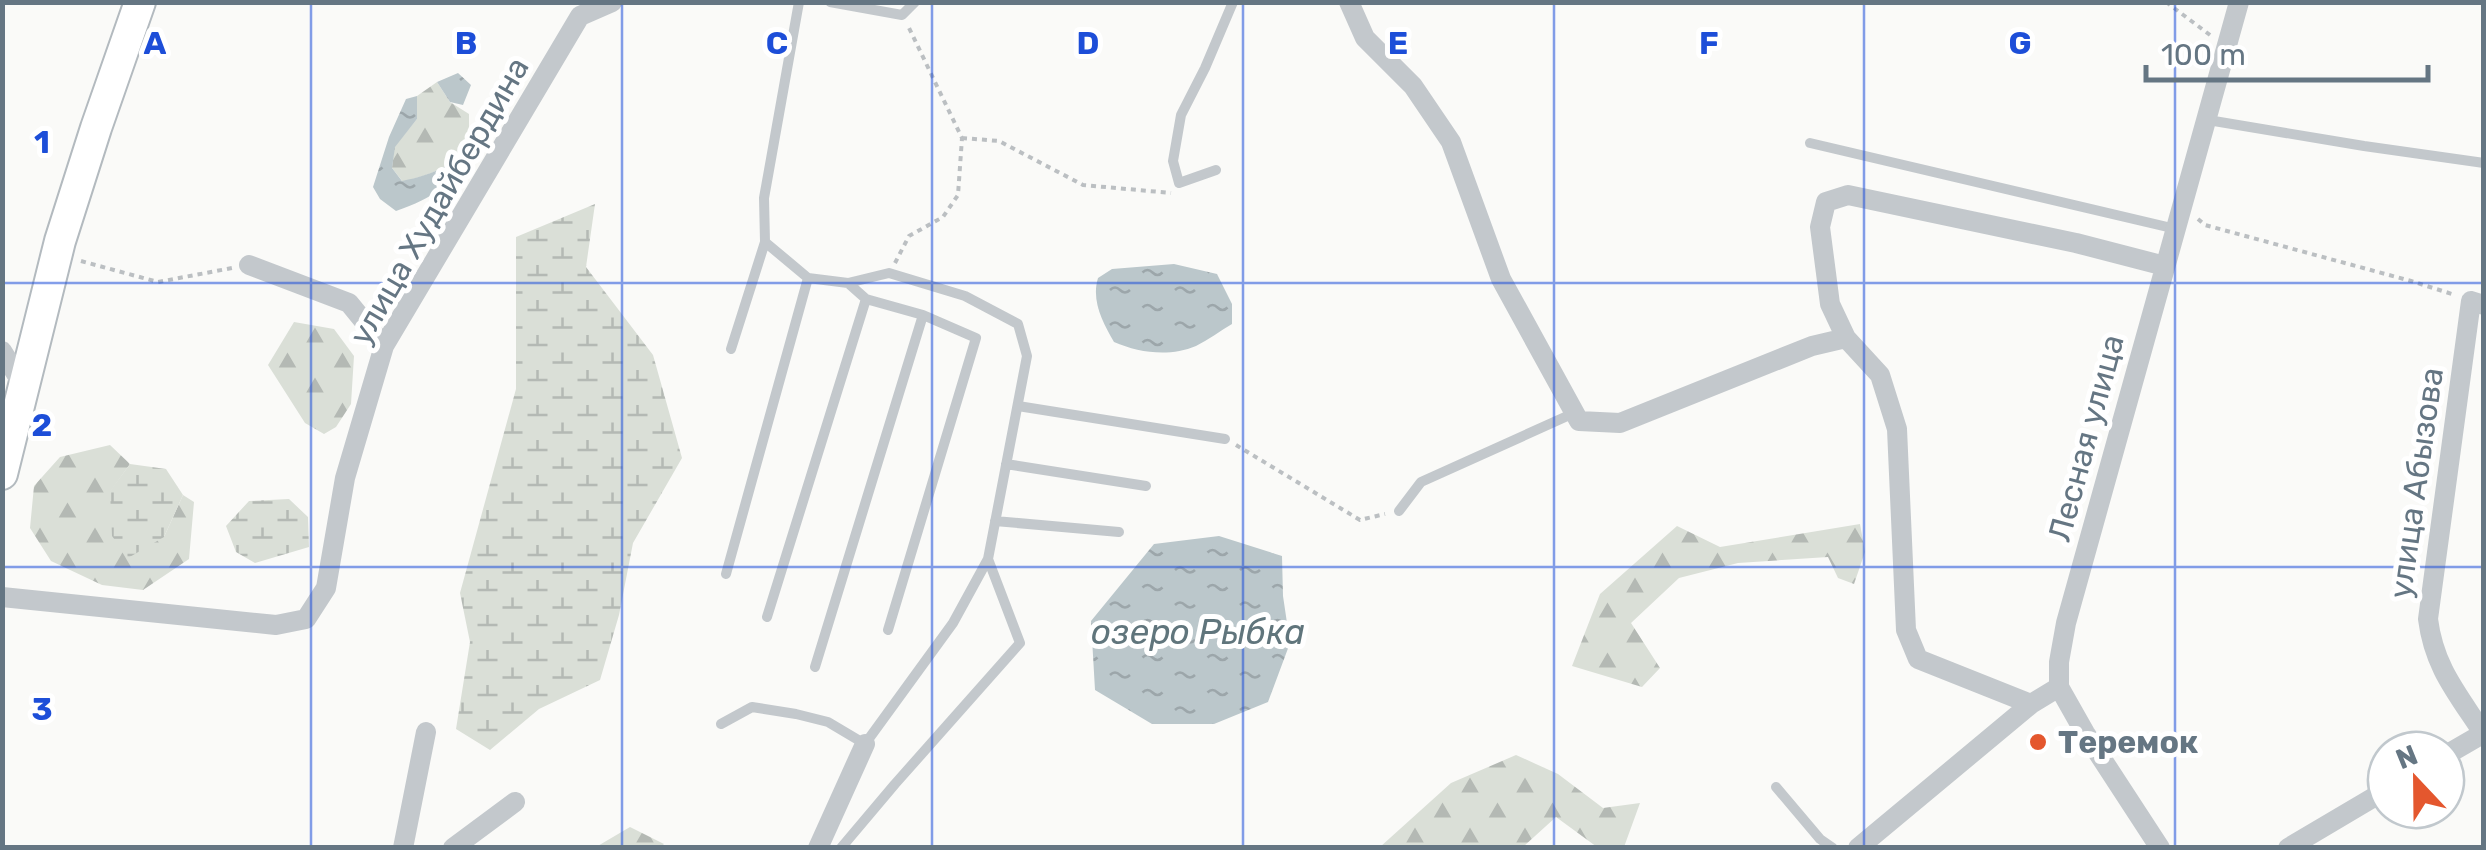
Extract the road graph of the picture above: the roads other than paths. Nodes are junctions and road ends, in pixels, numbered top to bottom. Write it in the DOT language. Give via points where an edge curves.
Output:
graph roads {
  1 [pos="140,2"];
  2 [pos="612,2"];
  3 [pos="799,2"];
  4 [pos="830,2"];
  5 [pos="915,2"];
  6 [pos="1233,2"];
  7 [pos="1348,2"];
  8 [pos="2239,2"];
  9 [pos="2208,120"];
  10 [pos="1810,143"];
  11 [pos="2484,163"];
  12 [pos="1216,170"];
  13 [pos="2176,230"];
  14 [pos="764,242"];
  15 [pos="249,265"];
  16 [pos="2165,266"];
  17 [pos="808,278"];
  18 [pos="848,283"];
  19 [pos="866,299"];
  20 [pos="2477,303"];
  21 [pos="923,315"];
  22 [pos="1846,338"];
  23 [pos="384,346"];
  24 [pos="731,349"];
  25 [pos="2,351"];
  26 [pos="23,385"];
  27 [pos="1018,406"];
  28 [pos="1574,412"];
  29 [pos="8,428"];
  30 [pos="1225,438"];
  31 [pos="1006,464"];
  32 [pos="2,474"];
  33 [pos="1146,486"];
  34 [pos="1400,511"];
  35 [pos="996,521"];
  36 [pos="1119,532"];
  37 [pos="988,559"];
  38 [pos="726,574"];
  39 [pos="2,597"];
  40 [pos="767,617"];
  41 [pos="888,630"];
  42 [pos="814,667"];
  43 [pos="2059,687"];
  44 [pos="2030,704"];
  45 [pos="721,724"];
  46 [pos="426,732"];
  47 [pos="2483,733"];
  48 [pos="865,744"];
  49 [pos="1776,787"];
  50 [pos="515,802"];
  51 [pos="2366,802"];
  52 [pos="403,848"];
  53 [pos="453,848"];
  54 [pos="818,848"];
  55 [pos="841,848"];
  56 [pos="1832,848"];
  57 [pos="1858,848"];
  58 [pos="2160,848"];
  59 [pos="2288,848"];
  1 -- 26 [label="main road" via="56,255"];
  2 -- 23 [label="street, улица Худайбердина" via="580,16"];
  3 -- 14 [label="lane" via="764,198"];
  4 -- 5 [label="lane" via="902,15"];
  6 -- 12 [label="lane" via="1181,115 1172,161 1178,183"];
  7 -- 28 [label="street" via="1365,38 1413,86 1451,142 1501,280"];
  8 -- 9 [label="street, Лесная улица"];
  9 -- 11 [label="lane"];
  9 -- 13 [label="street, Лесная улица"];
  10 -- 13 [label="lane"];
  13 -- 16 [label="street, Лесная улица"];
  14 -- 17 [label="lane"];
  14 -- 24 [label="lane"];
  15 -- 23 [label="street" via="348,303"];
  16 -- 22 [label="street" via="1848,195 1826,202 1820,227 1830,304"];
  16 -- 43 [label="street, Лесная улица" via="2066,623"];
  17 -- 18 [label="lane"];
  17 -- 38 [label="lane"];
  18 -- 19 [label="lane"];
  18 -- 27 [label="lane" via="889,273 965,296 1018,324 1027,356"];
  19 -- 21 [label="lane"];
  19 -- 40 [label="lane"];
  20 -- 47 [label="street, улица Абызова" via="2428,619 2442,670"];
  21 -- 41 [label="lane" via="976,338"];
  21 -- 42 [label="lane"];
  22 -- 28 [label="street" via="1620,424 1579,421"];
  22 -- 44 [label="street" via="1880,375 1897,429 1906,630 1918,659"];
  23 -- 39 [label="street, улица Худайбердина" via="345,478 326,588 306,619 276,625"];
  25 -- 26 [label="street"];
  26 -- 29 [label="main road"];
  27 -- 30 [label="lane"];
  27 -- 31 [label="lane"];
  28 -- 34 [label="lane" via="1421,482"];
  29 -- 32 [label="main road"];
  31 -- 33 [label="lane"];
  31 -- 35 [label="lane"];
  35 -- 36 [label="lane"];
  35 -- 37 [label="lane"];
  37 -- 48 [label="lane" via="953,623"];
  37 -- 55 [label="lane" via="1020,642"];
  43 -- 44 [label="street"];
  43 -- 58 [label="street"];
  44 -- 57 [label="street"];
  45 -- 48 [label="lane" via="752,707 828,722"];
  46 -- 52 [label="street"];
  48 -- 54 [label="street"];
  49 -- 56 [label="lane"];
  50 -- 53 [label="street"];
  51 -- 59 [label="street"];
}
